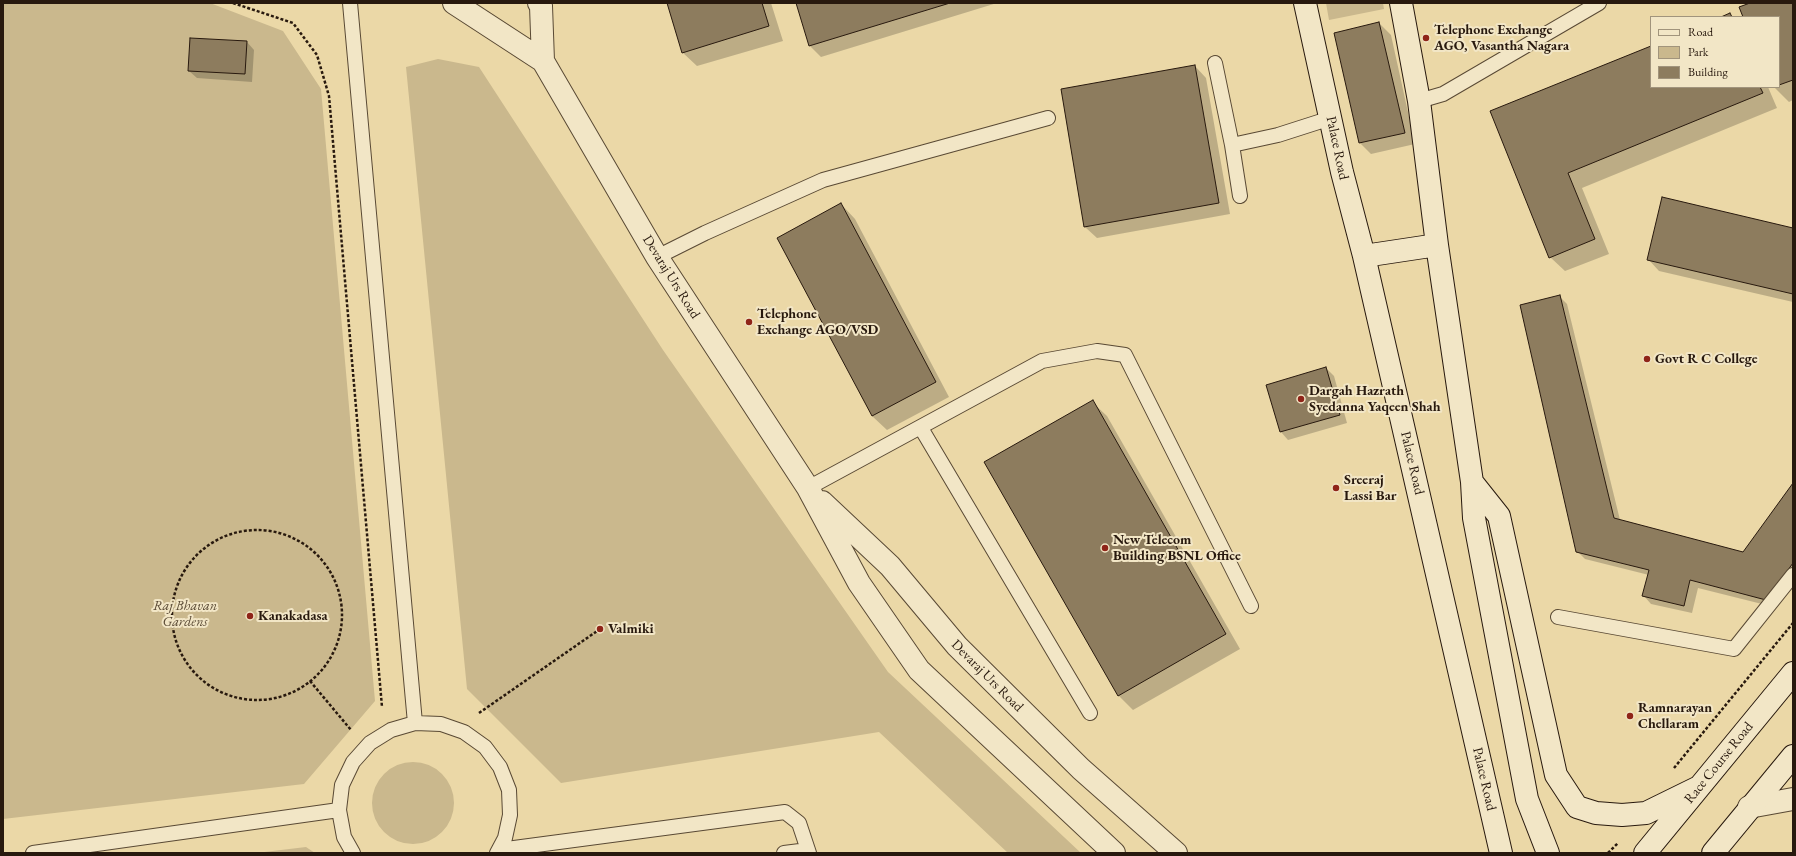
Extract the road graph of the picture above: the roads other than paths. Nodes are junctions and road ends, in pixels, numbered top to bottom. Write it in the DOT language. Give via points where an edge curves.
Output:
graph roads {
  1 [pos="350,3"];
  2 [pos="454,3"];
  3 [pos="540,3"];
  4 [pos="1305,3"];
  5 [pos="1401,3"];
  6 [pos="1599,3"];
  7 [pos="543,61"];
  8 [pos="1215,63"];
  9 [pos="1419,101"];
  10 [pos="1048,118"];
  11 [pos="1331,118"];
  12 [pos="1232,145"];
  13 [pos="1240,196"];
  14 [pos="1437,245"];
  15 [pos="1364,256"];
  16 [pos="657,257"];
  17 [pos="921,428"];
  18 [pos="1472,482"];
  19 [pos="808,488"];
  20 [pos="1793,575"];
  21 [pos="1251,606"];
  22 [pos="1558,617"];
  23 [pos="1793,673"];
  24 [pos="1090,713"];
  25 [pos="416,723"];
  26 [pos="1793,756"];
  27 [pos="1699,787"];
  28 [pos="1793,799"];
  29 [pos="1750,807"];
  30 [pos="339,810"];
  31 [pos="498,851"];
  32 [pos="809,851"];
  33 [pos="33,853"];
  34 [pos="353,853"];
  35 [pos="784,853"];
  36 [pos="1114,853"];
  37 [pos="1176,853"];
  38 [pos="1501,853"];
  39 [pos="1548,853"];
  40 [pos="1645,853"];
  41 [pos="1713,853"];
  1 -- 25 [label="lane"];
  2 -- 7 [label="main road, Devaraj Urs Road"];
  3 -- 7 [label="main road, Devaraj Urs Road"];
  4 -- 11 [label="main road, Palace Road"];
  5 -- 9 [label="main road"];
  6 -- 9 [label="lane" via="1443,94"];
  7 -- 16 [label="main road, Devaraj Urs Road"];
  8 -- 12 [label="lane"];
  9 -- 14 [label="main road"];
  10 -- 16 [label="lane" via="823,180"];
  11 -- 12 [label="lane" via="1278,135"];
  11 -- 15 [label="main road, Palace Road"];
  12 -- 13 [label="lane"];
  14 -- 15 [label="main road"];
  14 -- 18 [label="main road"];
  15 -- 38 [label="main road, Palace Road"];
  16 -- 19 [label="main road, Devaraj Urs Road"];
  17 -- 19 [label="lane"];
  17 -- 21 [label="lane" via="1042,361 1097,351 1125,355"];
  17 -- 24 [label="lane"];
  18 -- 27 [label="main road" via="1499,516 1556,775 1577,807 1596,813 1646,813"];
  18 -- 39 [label="main road" via="1474,518 1527,799"];
  19 -- 36 [label="main road, Devaraj Urs Road" via="858,583 919,670"];
  19 -- 37 [label="main road, Devaraj Urs Road" via="890,566 957,646 1081,769"];
  20 -- 22 [label="lane" via="1734,649"];
  23 -- 27 [label="main road, Race Course Road"];
  25 -- 30 [label="lane" via="391,730 370,743 353,762 342,785"];
  25 -- 31 [label="lane" via="441,724 464,732 485,747 500,767 509,790 510,815 505,838"];
  26 -- 29 [label="main road"];
  27 -- 40 [label="main road, Race Course Road"];
  28 -- 29 [label="main road"];
  29 -- 41 [label="main road"];
  30 -- 33 [label="lane"];
  30 -- 34 [label="lane" via="344,837"];
  31 -- 32 [label="lane" via="785,812 799,823"];
  32 -- 35 [label="lane"];
}
